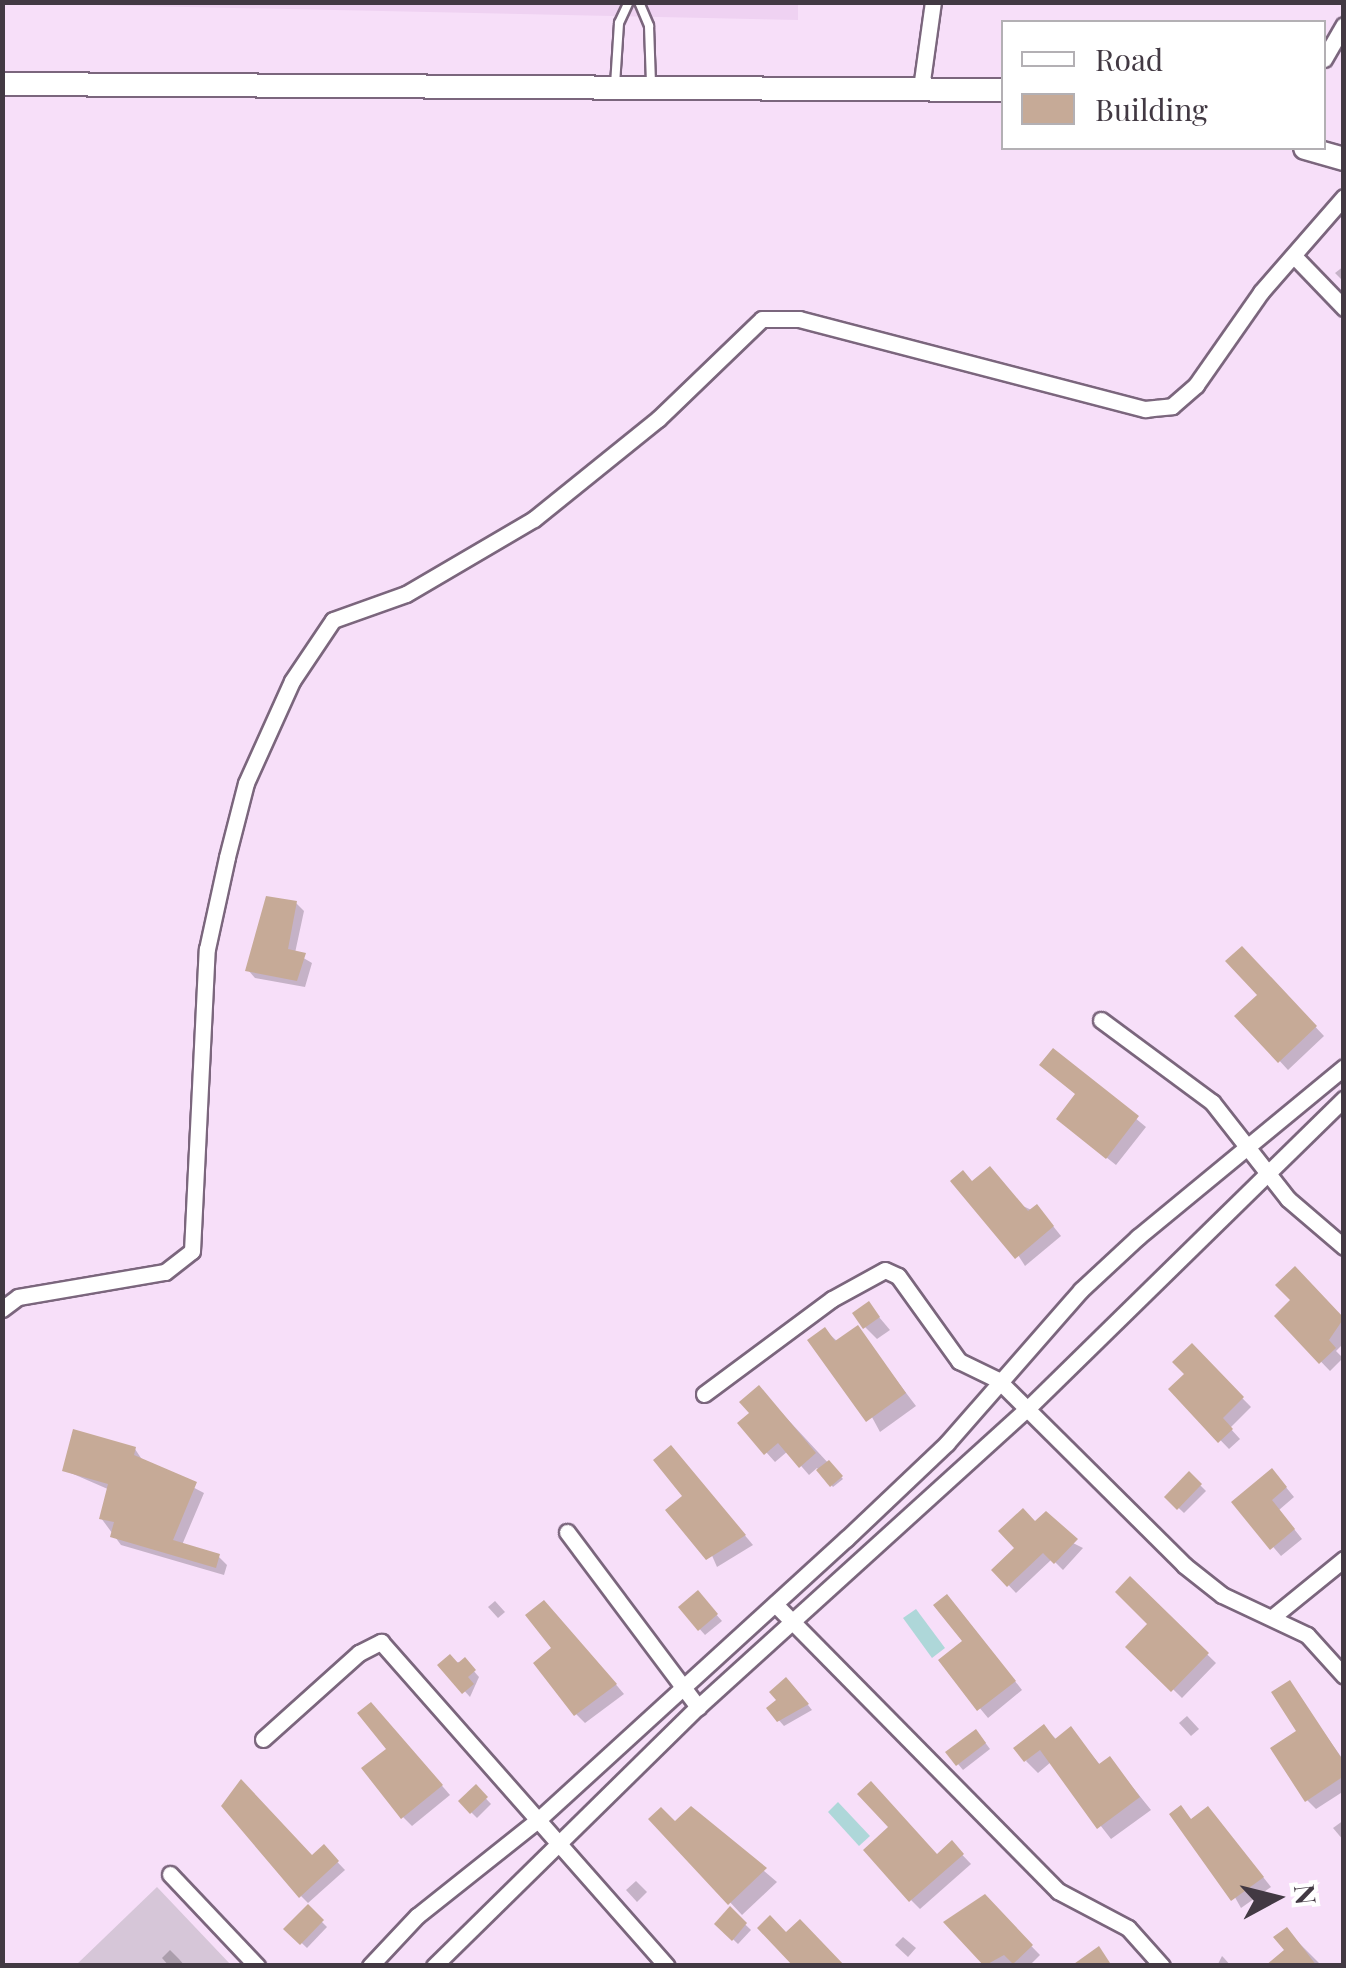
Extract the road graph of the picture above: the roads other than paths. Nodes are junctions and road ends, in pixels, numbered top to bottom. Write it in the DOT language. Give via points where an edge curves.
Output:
graph roads {
  1 [pos="628,2"];
  2 [pos="639,2"];
  3 [pos="933,2"];
  4 [pos="1344,25"];
  5 [pos="1326,56"];
  6 [pos="2,84"];
  7 [pos="614,88"];
  8 [pos="651,88"];
  9 [pos="921,88"];
  10 [pos="1001,90"];
  11 [pos="1311,150"];
  12 [pos="1344,159"];
  13 [pos="1344,198"];
  14 [pos="1296,257"];
  15 [pos="1344,308"];
  16 [pos="1102,1020"];
  17 [pos="1344,1067"];
  18 [pos="1344,1099"];
  19 [pos="1251,1149"];
  20 [pos="1268,1176"];
  21 [pos="1344,1247"];
  22 [pos="2,1309"];
  23 [pos="998,1380"];
  24 [pos="704,1394"];
  25 [pos="1026,1410"];
  26 [pos="567,1532"];
  27 [pos="1344,1558"];
  28 [pos="775,1604"];
  29 [pos="1274,1615"];
  30 [pos="793,1623"];
  31 [pos="1344,1676"];
  32 [pos="682,1686"];
  33 [pos="698,1707"];
  34 [pos="264,1739"];
  35 [pos="540,1820"];
  36 [pos="559,1842"];
  37 [pos="170,1874"];
  38 [pos="257,1966"];
  39 [pos="370,1966"];
  40 [pos="434,1966"];
  41 [pos="667,1966"];
  42 [pos="1162,1966"];
  1 -- 7 [label="lane" via="618,23"];
  2 -- 8 [label="lane" via="648,26"];
  3 -- 9 [label="street"];
  4 -- 5 [label="street"];
  6 -- 7 [label="main road"];
  7 -- 8 [label="main road"];
  8 -- 9 [label="main road"];
  9 -- 10 [label="main road"];
  11 -- 12 [label="main road"];
  13 -- 14 [label="street"];
  14 -- 15 [label="street"];
  14 -- 22 [label="street" via="1261,292 1183,400 1160,409 1021,380 799,319 762,318 658,419 534,518 406,594 333,620 292,681 246,783 223,876 207,948 192,1251 165,1272 18,1297"];
  16 -- 19 [label="street" via="1212,1102"];
  17 -- 19 [label="street"];
  18 -- 20 [label="street"];
  19 -- 20 [label="street"];
  19 -- 23 [label="street" via="1123,1250"];
  20 -- 21 [label="street"];
  20 -- 25 [label="street"];
  23 -- 24 [label="street" via="959,1360 898,1276 885,1270 832,1298"];
  23 -- 25 [label="street"];
  23 -- 28 [label="street" via="947,1443"];
  25 -- 29 [label="street" via="1184,1565 1243,1606"];
  25 -- 30 [label="street"];
  26 -- 32 [label="street"];
  27 -- 29 [label="street"];
  28 -- 30 [label="street"];
  28 -- 32 [label="street"];
  29 -- 31 [label="street" via="1318,1644"];
  30 -- 33 [label="street"];
  30 -- 42 [label="street" via="1058,1892 1128,1928"];
  32 -- 33 [label="street"];
  32 -- 35 [label="street"];
  33 -- 36 [label="street"];
  34 -- 35 [label="street" via="377,1641"];
  35 -- 36 [label="street"];
  35 -- 39 [label="street" via="418,1916"];
  36 -- 40 [label="street"];
  36 -- 41 [label="street"];
  37 -- 38 [label="street"];
}
